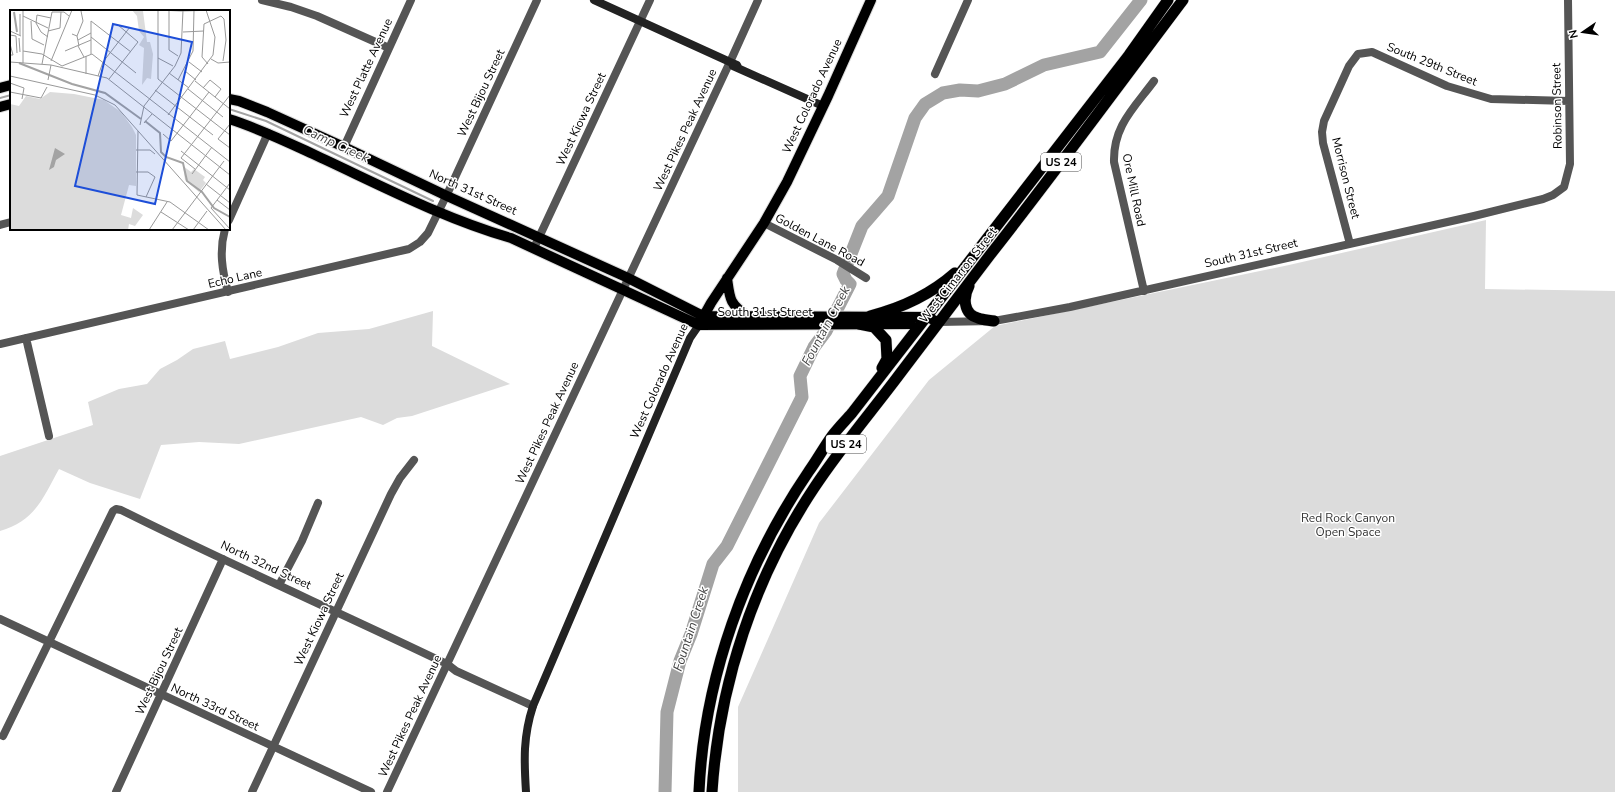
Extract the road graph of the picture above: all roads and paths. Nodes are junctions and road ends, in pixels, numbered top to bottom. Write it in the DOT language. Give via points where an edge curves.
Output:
graph roads {
  1 [pos="262,0"];
  2 [pos="411,0"];
  3 [pos="537,0"];
  4 [pos="594,0"];
  5 [pos="650,0"];
  6 [pos="758,0"];
  7 [pos="871,0"];
  8 [pos="968,0"];
  9 [pos="1168,0"];
  10 [pos="1183,0"];
  11 [pos="1568,0"];
  12 [pos="293,4"];
  13 [pos="640,21"];
  14 [pos="389,48"];
  15 [pos="1358,54"];
  16 [pos="729,63"];
  17 [pos="935,74"];
  18 [pos="1154,81"];
  19 [pos="10,86"];
  20 [pos="0,88"];
  21 [pos="230,99"];
  22 [pos="1569,101"];
  23 [pos="10,104"];
  24 [pos="823,106"];
  25 [pos="0,107"];
  26 [pos="230,119"];
  27 [pos="268,133"];
  28 [pos="344,147"];
  29 [pos="1564,187"];
  30 [pos="447,196"];
  31 [pos="438,212"];
  32 [pos="230,218"];
  33 [pos="10,222"];
  34 [pos="764,223"];
  35 [pos="0,225"];
  36 [pos="225,230"];
  37 [pos="539,237"];
  38 [pos="1350,244"];
  39 [pos="534,248"];
  40 [pos="972,258"];
  41 [pos="973,277"];
  42 [pos="628,278"];
  43 [pos="727,278"];
  44 [pos="866,278"];
  45 [pos="623,289"];
  46 [pos="1144,291"];
  47 [pos="228,292"];
  48 [pos="747,316"];
  49 [pos="870,316"];
  50 [pos="701,320"];
  51 [pos="816,320"];
  52 [pos="846,320"];
  53 [pos="924,321"];
  54 [pos="994,321"];
  55 [pos="938,322"];
  56 [pos="859,324"];
  57 [pos="26,338"];
  58 [pos="0,344"];
  59 [pos="852,413"];
  60 [pos="49,436"];
  61 [pos="414,460"];
  62 [pos="318,503"];
  63 [pos="223,559"];
  64 [pos="279,585"];
  65 [pos="337,611"];
  66 [pos="0,619"];
  67 [pos="50,643"];
  68 [pos="448,664"];
  69 [pos="162,695"];
  70 [pos="533,706"];
  71 [pos="3,736"];
  72 [pos="273,747"];
  73 [pos="116,792"];
  74 [pos="252,792"];
  75 [pos="371,792"];
  76 [pos="387,792"];
  77 [pos="526,792"];
  78 [pos="699,792"];
  79 [pos="712,792"];
  1 -- 12 [label="street"];
  2 -- 14 [label="street, West Platte Avenue"];
  3 -- 30 [label="street, West Bijou Street"];
  4 -- 13 [label="main road"];
  5 -- 13 [label="street, West Kiowa Street"];
  6 -- 16 [label="street, West Pikes Peak Avenue"];
  7 -- 24 [label="main road, West Colorado Avenue"];
  8 -- 17 [label="street"];
  9 -- 40 [label="highway, West Cimarron Street / US 24" via="1129,55"];
  10 -- 41 [label="highway, West Cimarron Street / US 24"];
  11 -- 22 [label="street, Robinson Street"];
  12 -- 14 [label="street"];
  13 -- 16 [label="main road"];
  13 -- 37 [label="street, West Kiowa Street"];
  14 -- 28 [label="street, West Platte Avenue"];
  15 -- 22 [label="street, South 29th Street" via="1372,52 1447,86 1491,99"];
  15 -- 38 [label="street, Morrison Street" via="1349,66 1324,121 1322,132"];
  16 -- 24 [label="main road"];
  16 -- 42 [label="street, West Pikes Peak Avenue"];
  18 -- 46 [label="street, Ore Mill Road" via="1119,130 1114,152 1114,162"];
  19 -- 20 [label="main road"];
  21 -- 28 [label="main road, North 31st Street" via="254,106"];
  22 -- 29 [label="street, Robinson Street" via="1570,164"];
  23 -- 25 [label="main road"];
  24 -- 34 [label="main road, West Colorado Avenue" via="787,182"];
  26 -- 27 [label="main road"];
  27 -- 31 [label="main road"];
  27 -- 32 [label="street"];
  28 -- 30 [label="main road, North 31st Street"];
  29 -- 38 [label="street, South 31st Street" via="1543,199"];
  30 -- 31 [label="street, Echo Lane"];
  30 -- 37 [label="main road, North 31st Street"];
  31 -- 39 [label="main road"];
  31 -- 47 [label="street, Echo Lane" via="428,233 409,249"];
  33 -- 35 [label="street"];
  34 -- 43 [label="main road, West Colorado Avenue"];
  34 -- 44 [label="street, Golden Lane Road"];
  36 -- 47 [label="street" via="221,256"];
  37 -- 39 [label="street, West Kiowa Street"];
  37 -- 42 [label="main road, North 31st Street"];
  38 -- 46 [label="street, South 31st Street"];
  39 -- 45 [label="main road"];
  40 -- 49 [label="highway" via="922,297 906,305"];
  40 -- 53 [label="highway, West Cimarron Street / US 24"];
  41 -- 54 [label="highway" via="965,297 968,312 977,318"];
  41 -- 55 [label="highway, West Cimarron Street / US 24"];
  42 -- 45 [label="street, West Pikes Peak Avenue"];
  42 -- 50 [label="main road, North 31st Street"];
  43 -- 48 [label="main road" via="730,297 735,307"];
  43 -- 50 [label="main road, West Colorado Avenue"];
  45 -- 50 [label="main road, South 31st Street" via="684,319"];
  45 -- 68 [label="street, West Pikes Peak Avenue"];
  46 -- 54 [label="street, South 31st Street"];
  47 -- 57 [label="street, Echo Lane"];
  48 -- 50 [label="main road, South 31st Street"];
  48 -- 51 [label="main road, South 31st Street"];
  49 -- 52 [label="main road, South 31st Street"];
  49 -- 53 [label="main road, South 31st Street"];
  50 -- 51 [label="main road, South 31st Street"];
  50 -- 70 [label="main road, West Colorado Avenue" via="690,338"];
  51 -- 52 [label="main road, South 31st Street"];
  52 -- 56 [label="main road, South 31st Street"];
  53 -- 55 [label="main road, South 31st Street"];
  53 -- 56 [label="main road, South 31st Street"];
  53 -- 59 [label="highway, West Cimarron Street / US 24"];
  54 -- 55 [label="street, South 31st Street"];
  55 -- 79 [label="highway, West Cimarron Street / US 24" via="814,487 789,528 766,574 731,672 717,743"];
  56 -- 59 [label="highway" via="874,327 884,336 887,359"];
  57 -- 58 [label="street, Echo Lane"];
  57 -- 60 [label="street"];
  59 -- 78 [label="highway, West Cimarron Street / US 24" via="832,435 797,488 754,569 733,622 717,675 704,740"];
  61 -- 65 [label="street, West Kiowa Street" via="391,494"];
  62 -- 64 [label="street"];
  63 -- 64 [label="street, North 32nd Street"];
  63 -- 67 [label="street, North 32nd Street" via="116,509"];
  63 -- 69 [label="street, West Bijou Street"];
  64 -- 65 [label="street, North 32nd Street"];
  65 -- 68 [label="street, North 32nd Street"];
  65 -- 72 [label="street, West Kiowa Street"];
  66 -- 67 [label="street, North 33rd Street"];
  67 -- 69 [label="street, North 33rd Street"];
  67 -- 71 [label="street"];
  68 -- 70 [label="street, North 32nd Street" via="456,671"];
  68 -- 76 [label="street, West Pikes Peak Avenue"];
  69 -- 72 [label="street, North 33rd Street"];
  69 -- 73 [label="street, West Bijou Street"];
  70 -- 77 [label="main road, West Colorado Avenue" via="524,749"];
  72 -- 74 [label="street, West Kiowa Street"];
  72 -- 75 [label="street, North 33rd Street"];
}
